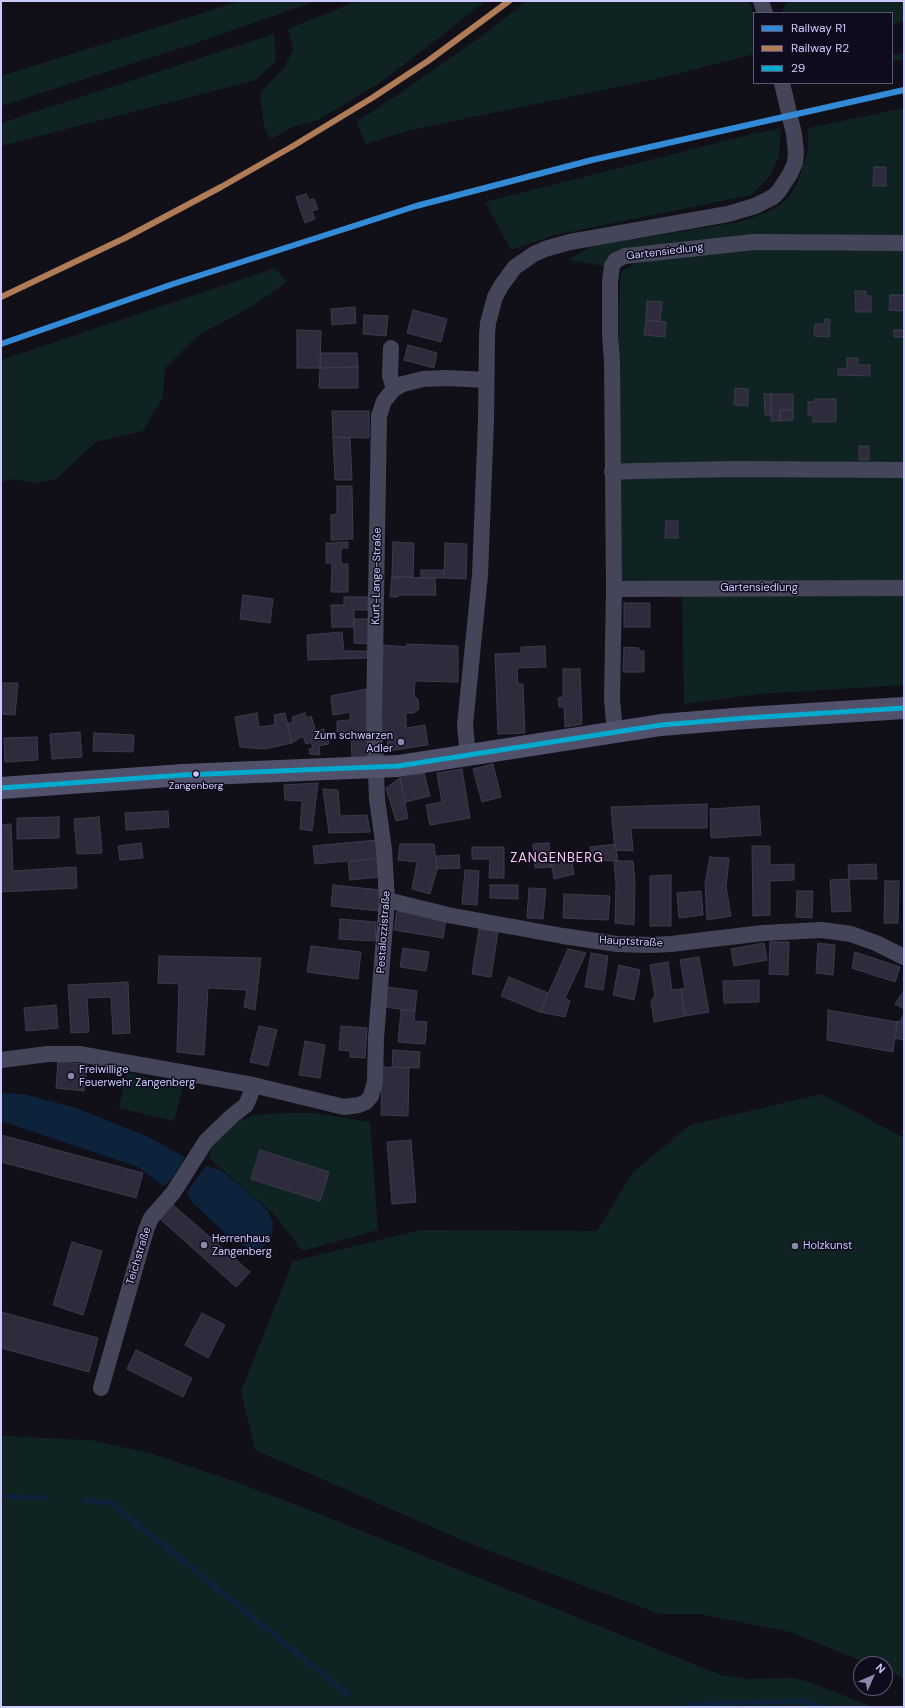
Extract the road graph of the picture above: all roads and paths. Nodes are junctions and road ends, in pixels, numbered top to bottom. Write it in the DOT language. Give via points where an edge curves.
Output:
graph roads {
  1 [pos="760,1"];
  2 [pos="765,12"];
  3 [pos="782,84"];
  4 [pos="904,243"];
  5 [pos="391,348"];
  6 [pos="486,380"];
  7 [pos="394,389"];
  8 [pos="904,470"];
  9 [pos="612,472"];
  10 [pos="904,588"];
  11 [pos="614,589"];
  12 [pos="904,708"];
  13 [pos="616,732"];
  14 [pos="468,756"];
  15 [pos="375,768"];
  16 [pos="1,788"];
  17 [pos="387,900"];
  18 [pos="902,953"];
  19 [pos="1,1060"];
  20 [pos="252,1085"];
  21 [pos="101,1388"];
  1 -- 2 [label="street"];
  3 -- 6 [label="street" via="796,152 795,163 779,191 770,199 755,206 728,214 570,242 545,249 524,260 515,267 495,297 488,323"];
  4 -- 9 [label="street, Gartensiedlung" via="754,242 636,254 616,260 612,266 610,281"];
  5 -- 7 [label="street" via="390,376"];
  6 -- 7 [label="street" via="423,379"];
  6 -- 14 [label="street" via="480,575 465,724"];
  7 -- 15 [label="street, Kurt-Lange-Straße" via="384,401 379,416"];
  8 -- 9 [label="street" via="735,469"];
  9 -- 11 [label="street, Gartensiedlung"];
  10 -- 11 [label="street, Gartensiedlung"];
  11 -- 13 [label="street, Gartensiedlung" via="612,700"];
  12 -- 13 [label="street" via="661,725"];
  13 -- 14 [label="street"];
  14 -- 15 [label="street"];
  15 -- 16 [label="street" via="198,774"];
  15 -- 17 [label="street, Pestalozzistraße"];
  17 -- 18 [label="street, Hauptstraße" via="448,915 617,944 671,944 776,932 822,930 851,934"];
  17 -- 20 [label="street, Pestalozzistraße" via="375,1082 371,1096 359,1105 344,1107"];
  19 -- 20 [label="street" via="48,1054 80,1054"];
  20 -- 21 [label="street, Teichstraße" via="246,1105 206,1141 173,1193 151,1218"];
}
